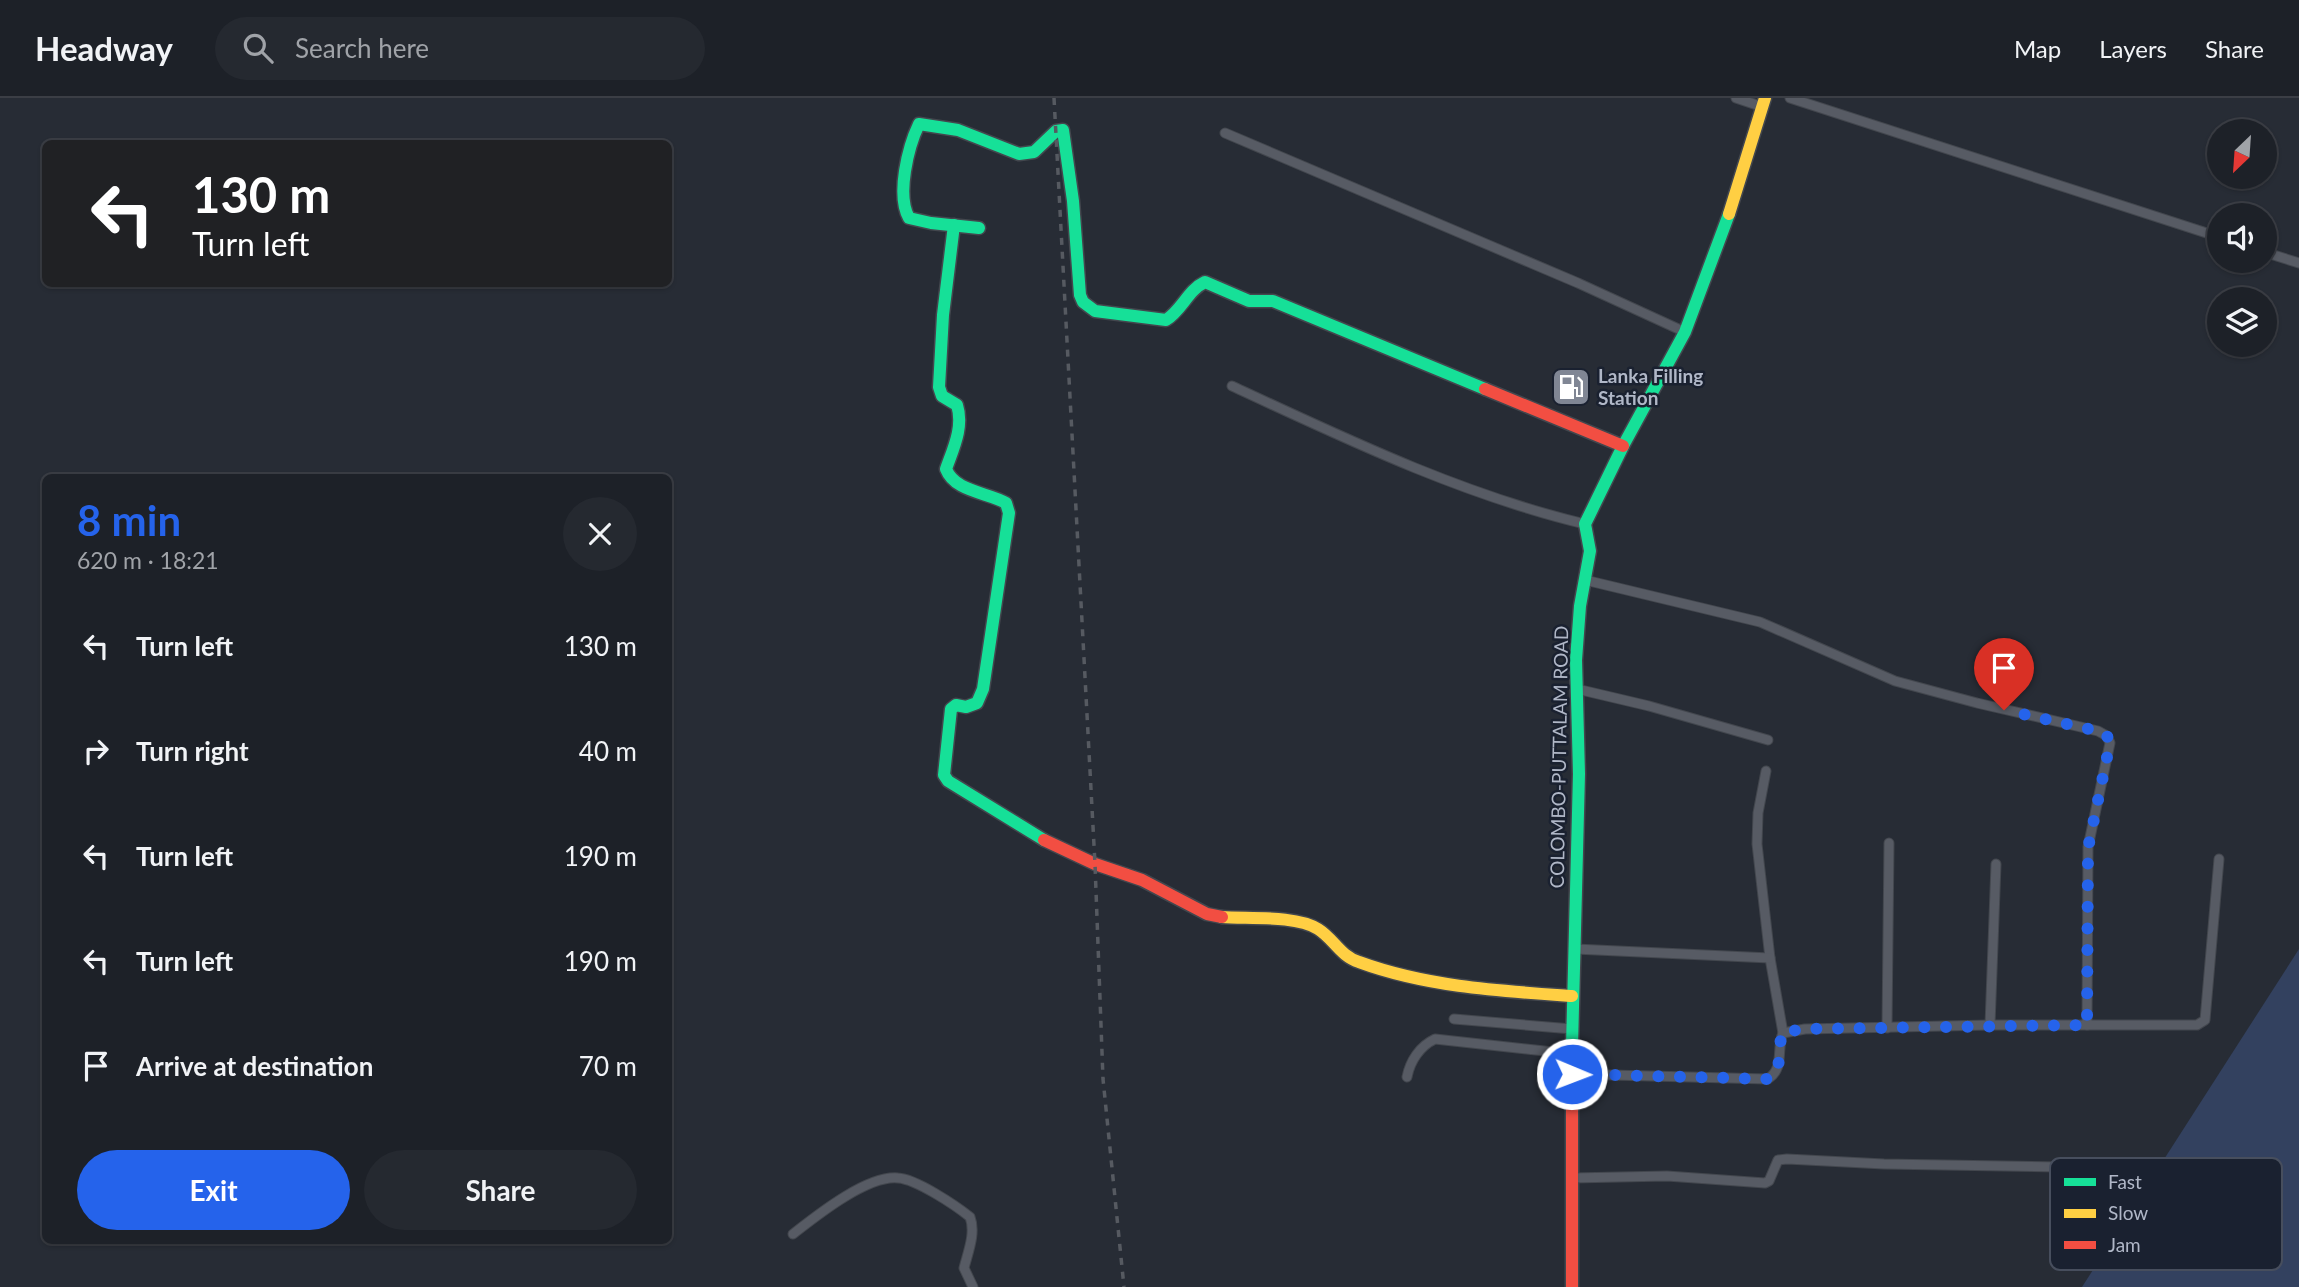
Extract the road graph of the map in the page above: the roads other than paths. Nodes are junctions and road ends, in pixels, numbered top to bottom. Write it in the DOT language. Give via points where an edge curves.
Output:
graph roads {
  1 [pos="1736,98"];
  2 [pos="1790,98"];
  3 [pos="1764,102"];
  4 [pos="1225,133"];
  5 [pos="954,225"];
  6 [pos="979,228"];
  7 [pos="2207,233"];
  8 [pos="2277,256"];
  9 [pos="2299,263"];
  10 [pos="1685,332"];
  11 [pos="1232,386"];
  12 [pos="1623,446"];
  13 [pos="1586,524"];
  14 [pos="1585,580"];
  15 [pos="1577,689"];
  16 [pos="1768,740"];
  17 [pos="1766,771"];
  18 [pos="1889,843"];
  19 [pos="2219,859"];
  20 [pos="1996,864"];
  21 [pos="1575,949"];
  22 [pos="1770,958"];
  23 [pos="1572,996"];
  24 [pos="1454,1019"];
  25 [pos="1990,1025"];
  26 [pos="2087,1025"];
  27 [pos="1887,1028"];
  28 [pos="1572,1029"];
  29 [pos="1783,1032"];
  30 [pos="1572,1054"];
  31 [pos="1572,1074"];
  32 [pos="1407,1077"];
  33 [pos="2050,1167"];
  34 [pos="1572,1178"];
  35 [pos="793,1234"];
  36 [pos="972,1287"];
  37 [pos="1572,1287"];
  1 -- 3 [label="street"];
  2 -- 7 [label="street"];
  3 -- 10 [label="main road, COLOMBO-PUTTALAM ROAD" via="1738,191"];
  4 -- 10 [label="street"];
  5 -- 6 [label="main road"];
  5 -- 12 [label="main road" via="915,221 904,210 906,176 918,125 958,130 1019,154 1034,152 1063,130 1080,295 1094,311 1166,320 1205,282 1249,301 1273,301"];
  5 -- 23 [label="main road" via="939,387 960,413 946,474 1006,503 1009,513 983,689 977,703 951,709 944,768 948,781 1045,840 1142,880 1207,914 1312,926 1343,955 1408,977"];
  8 -- 9 [label="street"];
  10 -- 12 [label="main road, COLOMBO-PUTTALAM ROAD"];
  11 -- 13 [label="street" via="1450,481 1533,512"];
  12 -- 13 [label="main road, COLOMBO-PUTTALAM ROAD"];
  13 -- 14 [label="main road, COLOMBO-PUTTALAM ROAD" via="1590,551"];
  14 -- 15 [label="main road, COLOMBO-PUTTALAM ROAD"];
  14 -- 26 [label="street" via="1760,622 1895,681 2107,736 2110,743 2088,848"];
  15 -- 16 [label="street"];
  15 -- 21 [label="main road, COLOMBO-PUTTALAM ROAD" via="1580,774"];
  17 -- 22 [label="street" via="1757,844"];
  18 -- 27 [label="street"];
  19 -- 26 [label="street" via="2205,1020 2197,1025"];
  20 -- 25 [label="street"];
  21 -- 22 [label="street"];
  21 -- 23 [label="main road, COLOMBO-PUTTALAM ROAD"];
  22 -- 29 [label="street"];
  23 -- 28 [label="main road, COLOMBO-PUTTALAM ROAD"];
  24 -- 28 [label="street"];
  25 -- 26 [label="street"];
  25 -- 27 [label="street"];
  27 -- 29 [label="street"];
  28 -- 30 [label="main road, COLOMBO-PUTTALAM ROAD"];
  29 -- 31 [label="street" via="1779,1066 1768,1079"];
  30 -- 31 [label="main road, COLOMBO-PUTTALAM ROAD"];
  30 -- 32 [label="street" via="1435,1039 1421,1048"];
  31 -- 34 [label="main road, COLOMBO-PUTTALAM ROAD"];
  33 -- 34 [label="street" via="1787,1158 1778,1160 1765,1182 1667,1176"];
  34 -- 37 [label="main road, COLOMBO-PUTTALAM ROAD"];
  35 -- 36 [label="street" via="834,1201 886,1178 908,1179 970,1217 973,1224 964,1268"];
}
